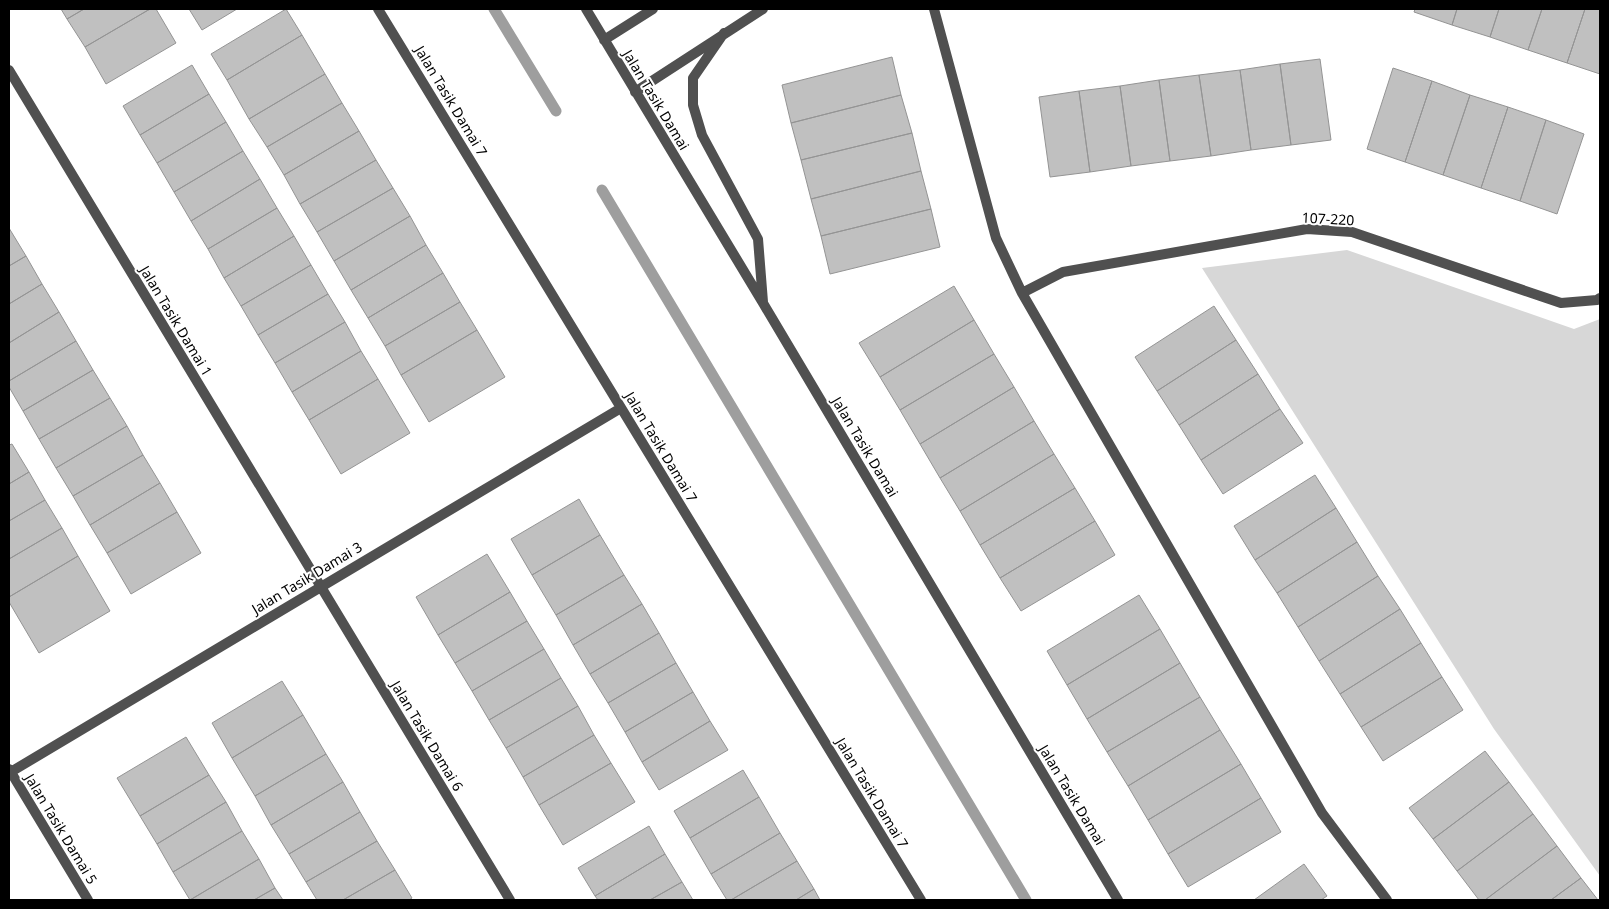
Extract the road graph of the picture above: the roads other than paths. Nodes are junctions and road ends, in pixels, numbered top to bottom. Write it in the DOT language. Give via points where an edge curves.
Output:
graph roads {
  1 [pos="378,9"];
  2 [pos="586,9"];
  3 [pos="652,9"];
  4 [pos="762,9"];
  5 [pos="934,9"];
  6 [pos="724,34"];
  7 [pos="604,40"];
  8 [pos="9,70"];
  9 [pos="635,92"];
  10 [pos="1022,294"];
  11 [pos="1600,298"];
  12 [pos="764,303"];
  13 [pos="621,408"];
  14 [pos="320,586"];
  15 [pos="9,771"];
  16 [pos="88,900"];
  17 [pos="510,900"];
  18 [pos="921,900"];
  19 [pos="1118,900"];
  20 [pos="1387,900"];
  1 -- 13 [label="street, Jalan Tasik Damai 7"];
  2 -- 7 [label="street, Jalan Tasik Damai"];
  3 -- 7 [label="street"];
  4 -- 6 [label="street"];
  5 -- 10 [label="street" via="996,238"];
  6 -- 9 [label="street"];
  6 -- 12 [label="street" via="693,78 693,105 702,135 758,239"];
  7 -- 9 [label="street, Jalan Tasik Damai"];
  8 -- 14 [label="street, Jalan Tasik Damai 1"];
  9 -- 12 [label="street, Jalan Tasik Damai"];
  10 -- 11 [label="street, 107-220" via="1063,272 1307,229 1352,232 1561,303"];
  10 -- 20 [label="street" via="1322,813"];
  12 -- 19 [label="street, Jalan Tasik Damai"];
  13 -- 14 [label="street, Jalan Tasik Damai 3"];
  13 -- 18 [label="street, Jalan Tasik Damai 7"];
  14 -- 15 [label="street, Jalan Tasik Damai 3"];
  14 -- 17 [label="street, Jalan Tasik Damai 6"];
  15 -- 16 [label="street, Jalan Tasik Damai 5"];
}
